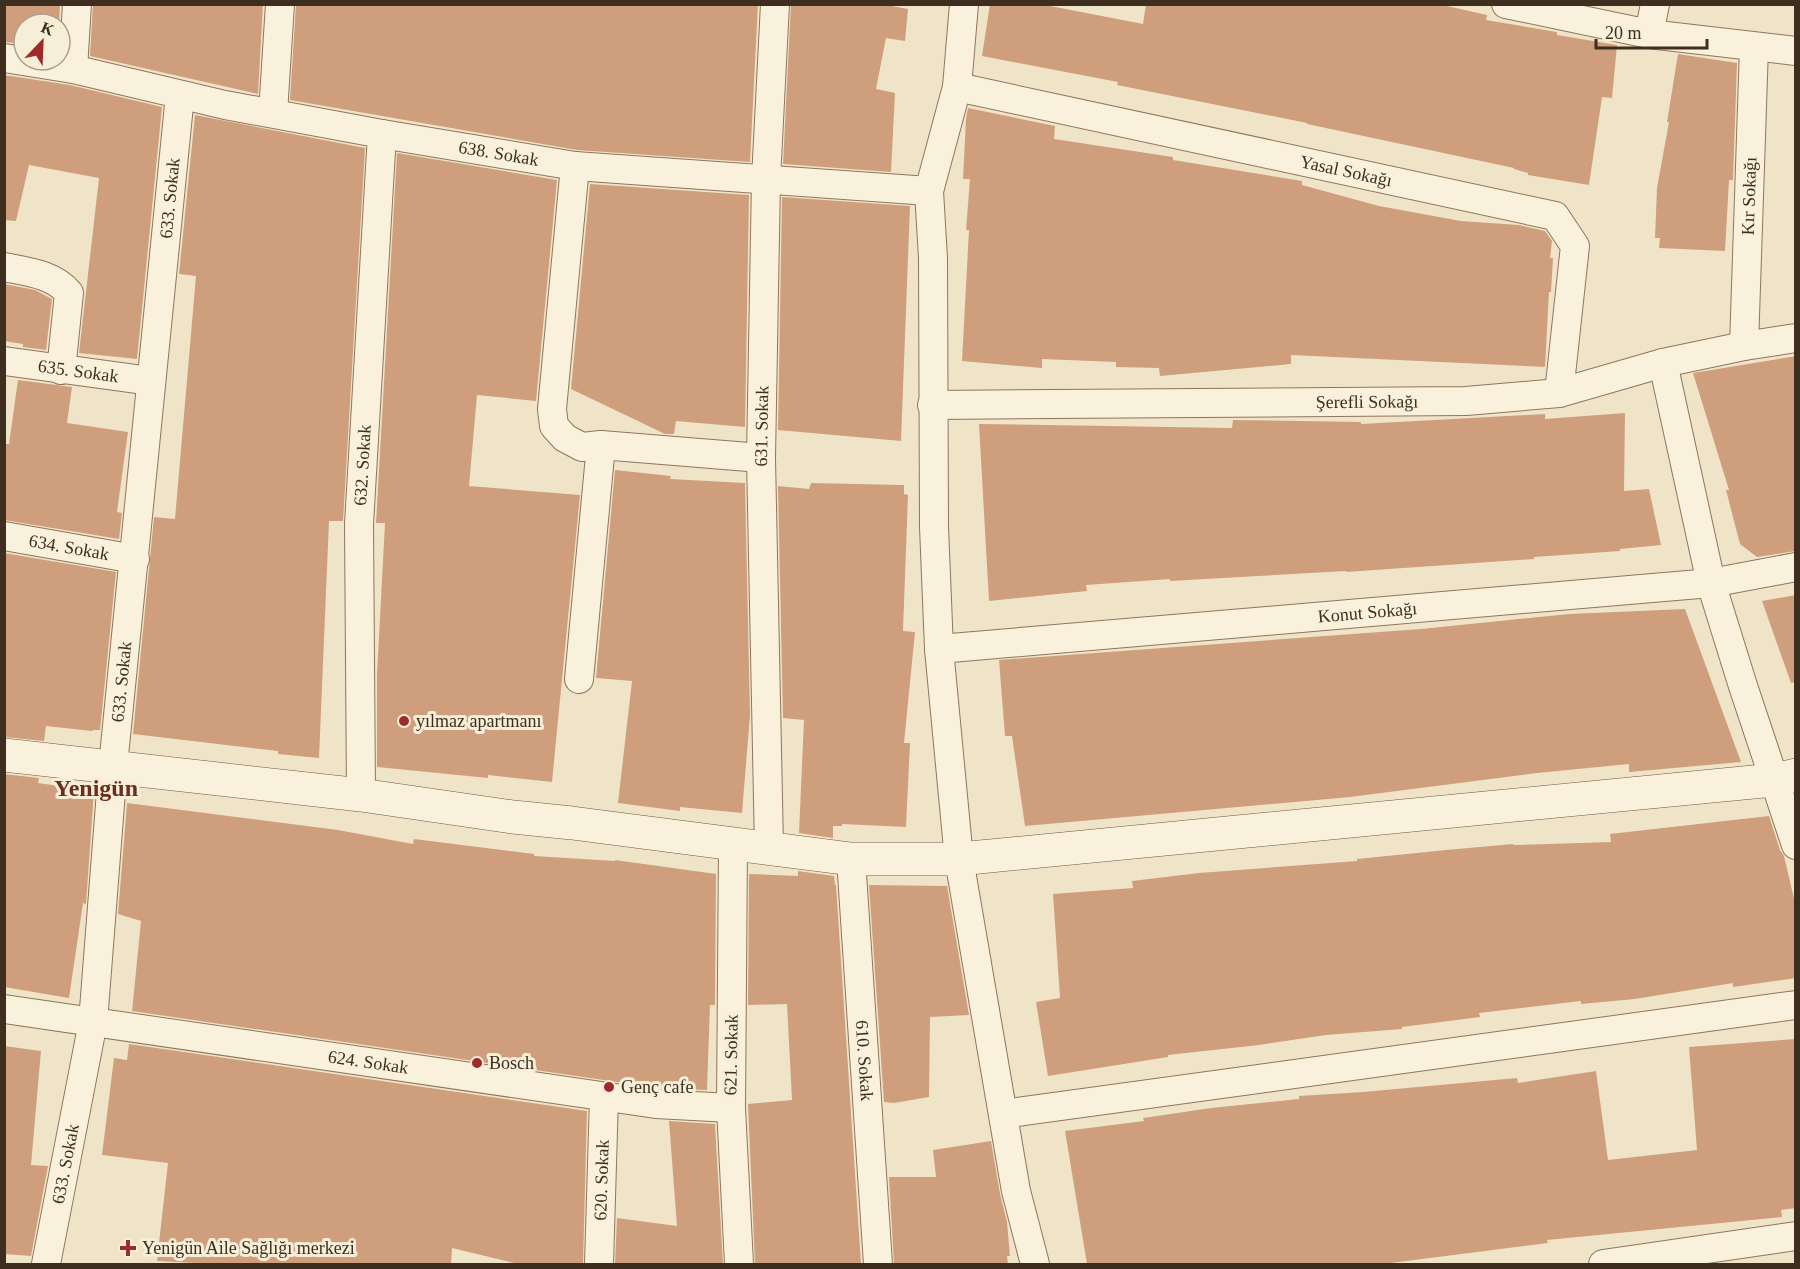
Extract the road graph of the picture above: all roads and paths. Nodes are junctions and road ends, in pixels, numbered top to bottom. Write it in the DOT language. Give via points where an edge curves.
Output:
graph roads {
  1 [pos="77,4"];
  2 [pos="280,4"];
  3 [pos="775,4"];
  4 [pos="964,4"];
  5 [pos="1506,4"];
  6 [pos="1655,4"];
  7 [pos="1649,34"];
  8 [pos="1754,47"];
  9 [pos="1796,51"];
  10 [pos="4,58"];
  11 [pos="73,69"];
  12 [pos="957,87"];
  13 [pos="180,95"];
  14 [pos="273,113"];
  15 [pos="382,134"];
  16 [pos="575,166"];
  17 [pos="766,180"];
  18 [pos="929,191"];
  19 [pos="4,267"];
  20 [pos="1796,338"];
  21 [pos="1743,346"];
  22 [pos="4,360"];
  23 [pos="1663,363"];
  24 [pos="61,370"];
  25 [pos="151,381"];
  26 [pos="1559,393"];
  27 [pos="932,405"];
  28 [pos="601,446"];
  29 [pos="761,458"];
  30 [pos="4,536"];
  31 [pos="135,559"];
  32 [pos="1796,567"];
  33 [pos="1712,583"];
  34 [pos="939,649"];
  35 [pos="579,679"];
  36 [pos="4,755"];
  37 [pos="113,766"];
  38 [pos="1785,777"];
  39 [pos="362,795"];
  40 [pos="733,845"];
  41 [pos="1796,845"];
  42 [pos="769,848"];
  43 [pos="851,858"];
  44 [pos="959,859"];
  45 [pos="1796,1005"];
  46 [pos="4,1009"];
  47 [pos="93,1022"];
  48 [pos="604,1096"];
  49 [pos="731,1108"];
  50 [pos="1003,1114"];
  51 [pos="1796,1236"];
  52 [pos="46,1264"];
  53 [pos="599,1264"];
  54 [pos="740,1264"];
  55 [pos="878,1264"];
  56 [pos="1035,1264"];
  57 [pos="1603,1264"];
  1 -- 11 [label="street"];
  2 -- 14 [label="street"];
  3 -- 17 [label="street, 631. Sokak"];
  4 -- 12 [label="street"];
  5 -- 7 [label="street"];
  6 -- 7 [label="street"];
  7 -- 8 [label="street"];
  8 -- 9 [label="street"];
  8 -- 21 [label="street, Kır Sokağı"];
  10 -- 11 [label="street, 638. Sokak"];
  11 -- 13 [label="street, 638. Sokak"];
  12 -- 18 [label="street"];
  12 -- 26 [label="street, Yasal Sokağı" via="1555,216 1575,246"];
  13 -- 14 [label="street, 638. Sokak"];
  13 -- 25 [label="street, 633. Sokak"];
  14 -- 15 [label="street, 638. Sokak"];
  15 -- 16 [label="street, 638. Sokak"];
  15 -- 39 [label="street, 632. Sokak" via="359,524"];
  16 -- 17 [label="street, 638. Sokak"];
  16 -- 28 [label="street" via="552,409 554,426 565,438 582,447"];
  17 -- 18 [label="street, 638. Sokak"];
  17 -- 29 [label="street, 631. Sokak"];
  18 -- 27 [label="street" via="933,258"];
  19 -- 24 [label="street" via="46,276 62,284 69,294"];
  20 -- 21 [label="street, Şerefli Sokağı"];
  21 -- 23 [label="street, Şerefli Sokağı"];
  22 -- 24 [label="street, 635. Sokak"];
  23 -- 26 [label="street, Şerefli Sokağı"];
  23 -- 33 [label="street"];
  24 -- 25 [label="street, 635. Sokak"];
  25 -- 31 [label="street, 633. Sokak"];
  26 -- 27 [label="street, Şerefli Sokağı" via="1466,400"];
  27 -- 34 [label="street"];
  28 -- 29 [label="street"];
  28 -- 35 [label="street"];
  29 -- 42 [label="street, 631. Sokak"];
  30 -- 31 [label="street, 634. Sokak"];
  31 -- 37 [label="street, 633. Sokak"];
  32 -- 33 [label="street, Konut Sokağı"];
  33 -- 34 [label="street, Konut Sokağı"];
  33 -- 38 [label="street"];
  34 -- 44 [label="street"];
  36 -- 37 [label="street"];
  37 -- 39 [label="street"];
  37 -- 47 [label="street, 633. Sokak"];
  38 -- 41 [label="street"];
  38 -- 44 [label="street"];
  39 -- 40 [label="street"];
  40 -- 42 [label="street"];
  40 -- 49 [label="street, 621. Sokak"];
  42 -- 43 [label="street"];
  43 -- 44 [label="street"];
  43 -- 55 [label="street, 610. Sokak"];
  44 -- 50 [label="street"];
  45 -- 50 [label="street"];
  46 -- 47 [label="street, 624. Sokak"];
  47 -- 48 [label="street, 624. Sokak"];
  47 -- 52 [label="street, 633. Sokak"];
  48 -- 49 [label="street, 624. Sokak" via="656,1104"];
  48 -- 53 [label="street, 620. Sokak"];
  49 -- 54 [label="street, 621. Sokak"];
  50 -- 56 [label="street" via="1018,1199"];
  51 -- 57 [label="street"];
}
